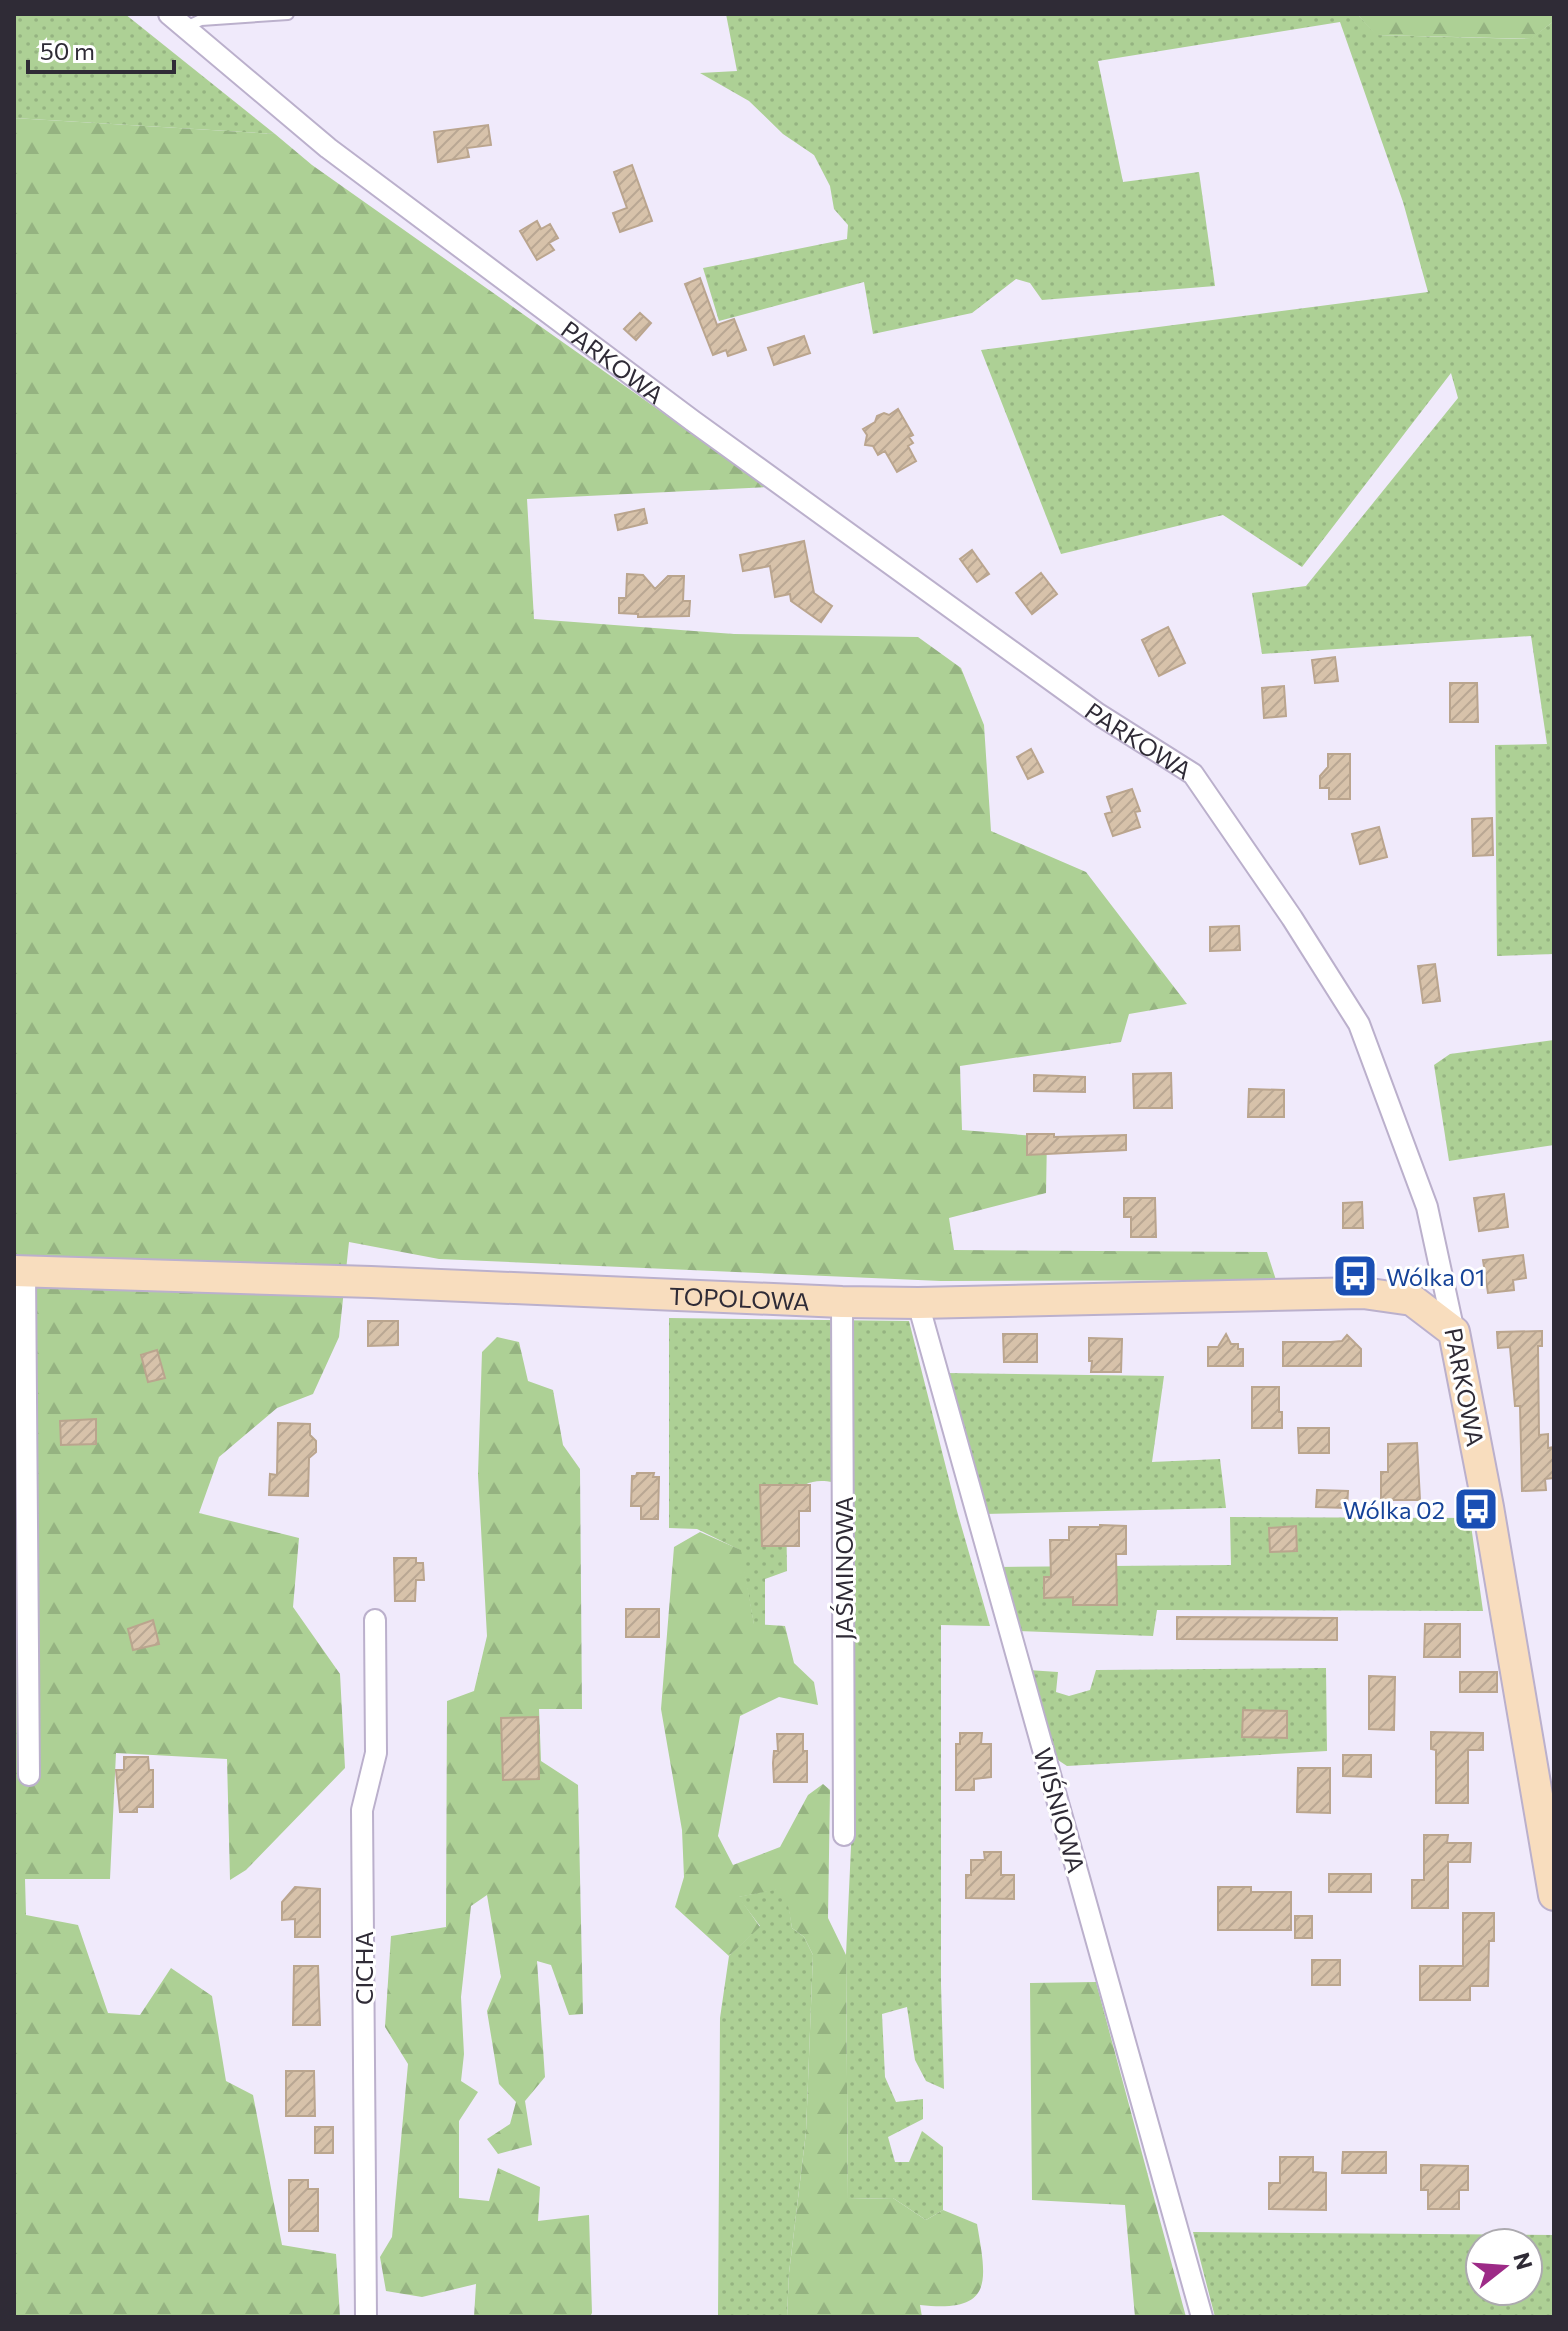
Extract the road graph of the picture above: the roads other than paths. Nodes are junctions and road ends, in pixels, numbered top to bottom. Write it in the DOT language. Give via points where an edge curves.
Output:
graph roads {
  1 [pos="288,14"];
  2 [pos="176,21"];
  3 [pos="19,1271"];
  4 [pos="842,1302"];
  5 [pos="918,1303"];
  6 [pos="1454,1332"];
  7 [pos="375,1620"];
  8 [pos="29,1775"];
  9 [pos="844,1835"];
  10 [pos="1554,1895"];
  11 [pos="366,2317"];
  12 [pos="1202,2317"];
  1 -- 2 [label="lane"];
  2 -- 6 [label="street, PARKOWA" via="328,148 693,421 1098,714 1193,774 1359,1024 1427,1207"];
  3 -- 4 [label="street, TOPOLOWA"];
  3 -- 8 [label="street"];
  4 -- 5 [label="street, TOPOLOWA"];
  4 -- 9 [label="street, JAŚMINOWA"];
  5 -- 6 [label="street, TOPOLOWA" via="1363,1293 1412,1300"];
  5 -- 12 [label="street, WIŚNIOWA"];
  6 -- 10 [label="street, PARKOWA"];
  7 -- 11 [label="street, CICHA" via="376,1753 362,1810"];
}
